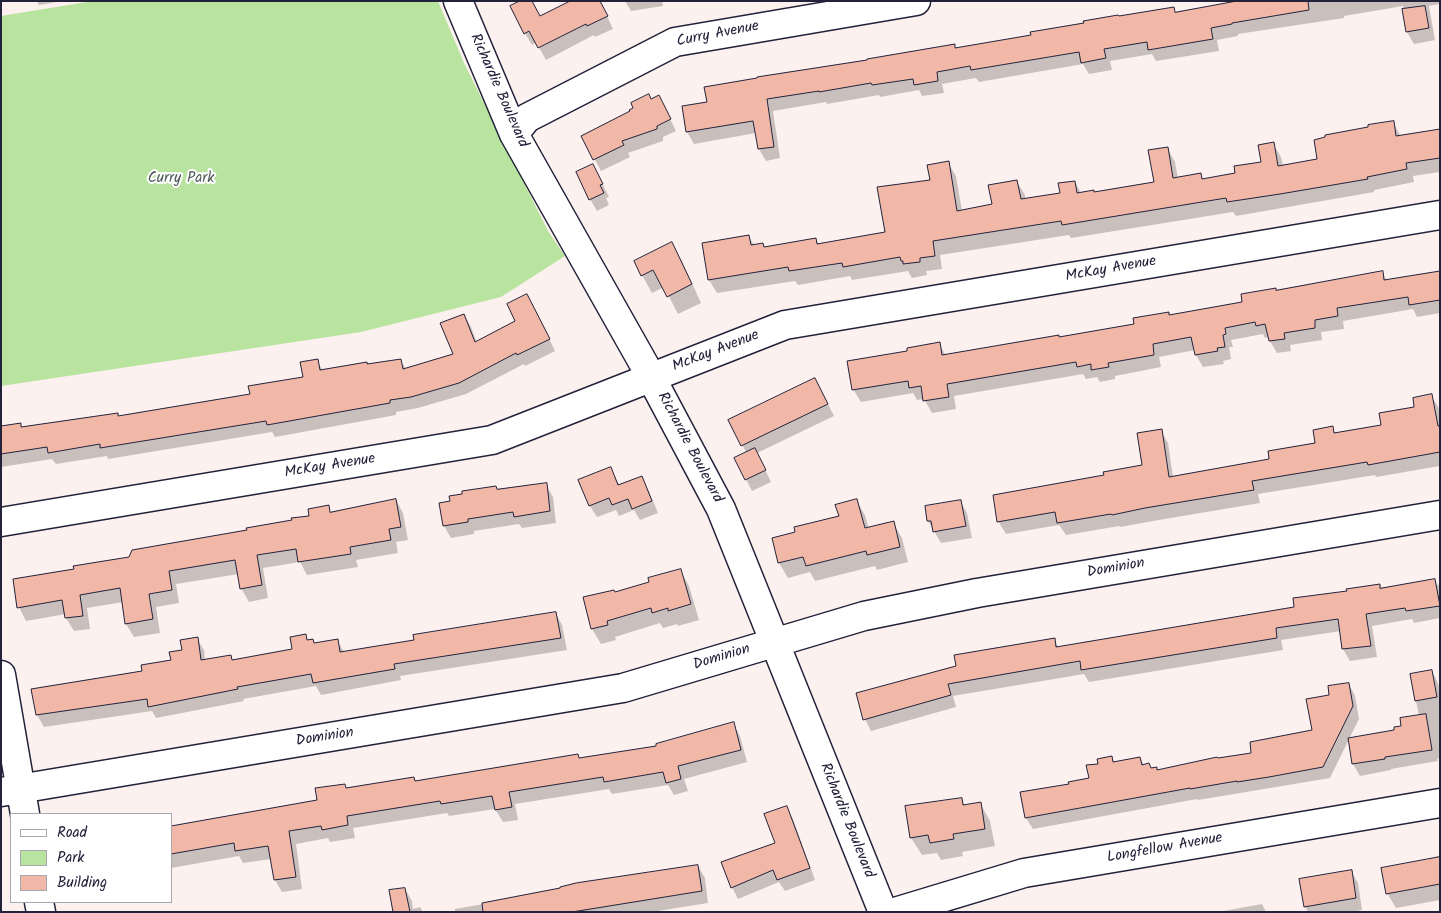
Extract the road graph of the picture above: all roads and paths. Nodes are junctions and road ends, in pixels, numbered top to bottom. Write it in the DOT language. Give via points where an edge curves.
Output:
graph roads {
  1 [pos="458,1"];
  2 [pos="916,1"];
  3 [pos="514,134"];
  4 [pos="1440,215"];
  5 [pos="650,377"];
  6 [pos="1440,515"];
  7 [pos="1,522"];
  8 [pos="774,642"];
  9 [pos="1,675"];
  10 [pos="16,798"];
  11 [pos="1440,803"];
  12 [pos="883,912"];
  13 [pos="895,912"];
  1 -- 3 [label="street, Richardie Boulevard"];
  2 -- 3 [label="street, Curry Avenue" via="676,42 527,118"];
  3 -- 5 [label="street, Richardie Boulevard"];
  4 -- 5 [label="street, McKay Avenue" via="785,325"];
  5 -- 7 [label="street, McKay Avenue" via="492,440"];
  5 -- 8 [label="street, Richardie Boulevard" via="721,508"];
  6 -- 8 [label="street, Dominion" via="977,593 864,616"];
  8 -- 10 [label="street, Dominion" via="623,688"];
  8 -- 12 [label="street, Richardie Boulevard"];
  9 -- 10 [label="street"];
  11 -- 13 [label="street, Longfellow Avenue" via="1024,873"];
}
